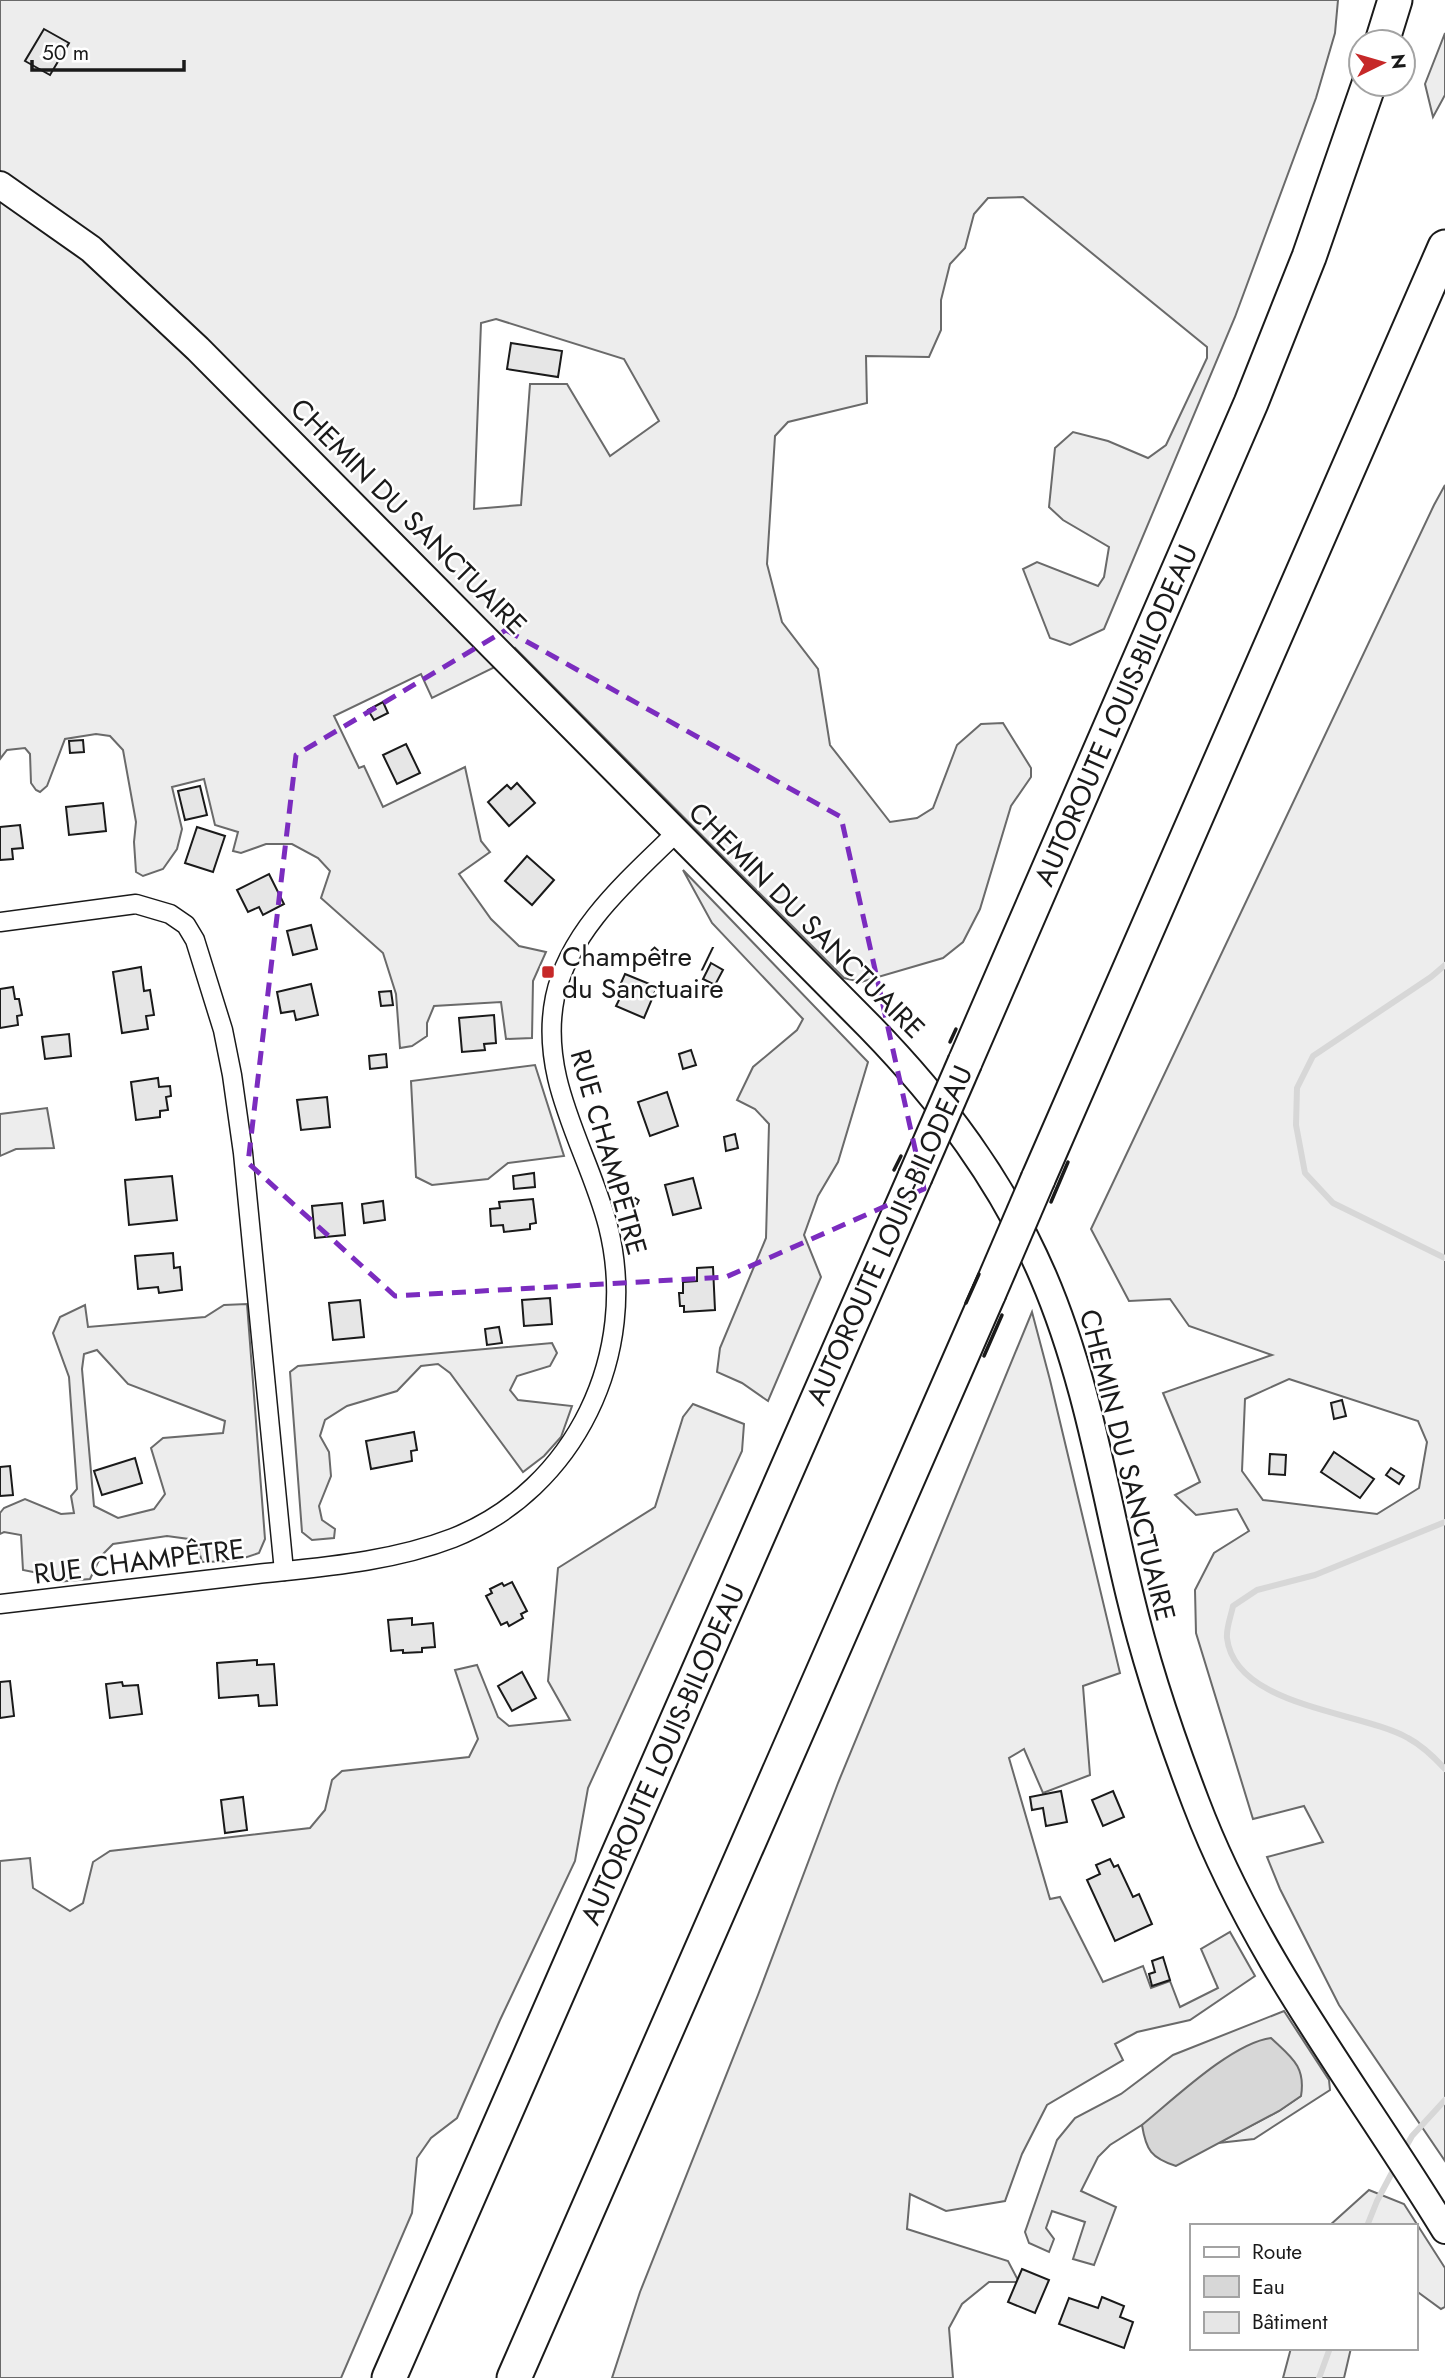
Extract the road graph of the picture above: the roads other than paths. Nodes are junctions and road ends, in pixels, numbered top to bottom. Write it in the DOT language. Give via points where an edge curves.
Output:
graph roads {
  1 [pos="1395,0"];
  2 [pos="1386,28"];
  3 [pos="1364,98"];
  4 [pos="0,185"];
  5 [pos="1445,247"];
  6 [pos="676,833"];
  7 [pos="0,922"];
  8 [pos="284,1571"];
  9 [pos="0,1604"];
  10 [pos="1445,2230"];
  11 [pos="389,2378"];
  12 [pos="514,2378"];
  1 -- 2 [label="highway"];
  3 -- 11 [label="highway, AUTOROUTE LOUIS-BILODEAU, bridge" via="1260,382"];
  4 -- 6 [label="street, CHEMIN DU SANCTUAIRE" via="91,249 150,303"];
  5 -- 12 [label="highway, bridge"];
  6 -- 8 [label="street, RUE CHAMPÊTRE" via="583,934 564,968 555,998 551,1040 556,1080 601,1202 617,1285 617,1314 606,1372 583,1425 527,1493 480,1526 401,1554"];
  6 -- 10 [label="street, CHEMIN DU SANCTUAIRE" via="911,1070 970,1143 1010,1209 1044,1278 1068,1345 1139,1634 1197,1805 1271,1961"];
  7 -- 8 [label="street, RUE CHAMPÊTRE" via="136,904 170,914 195,940 232,1075"];
  8 -- 9 [label="street, RUE CHAMPÊTRE"];
}
